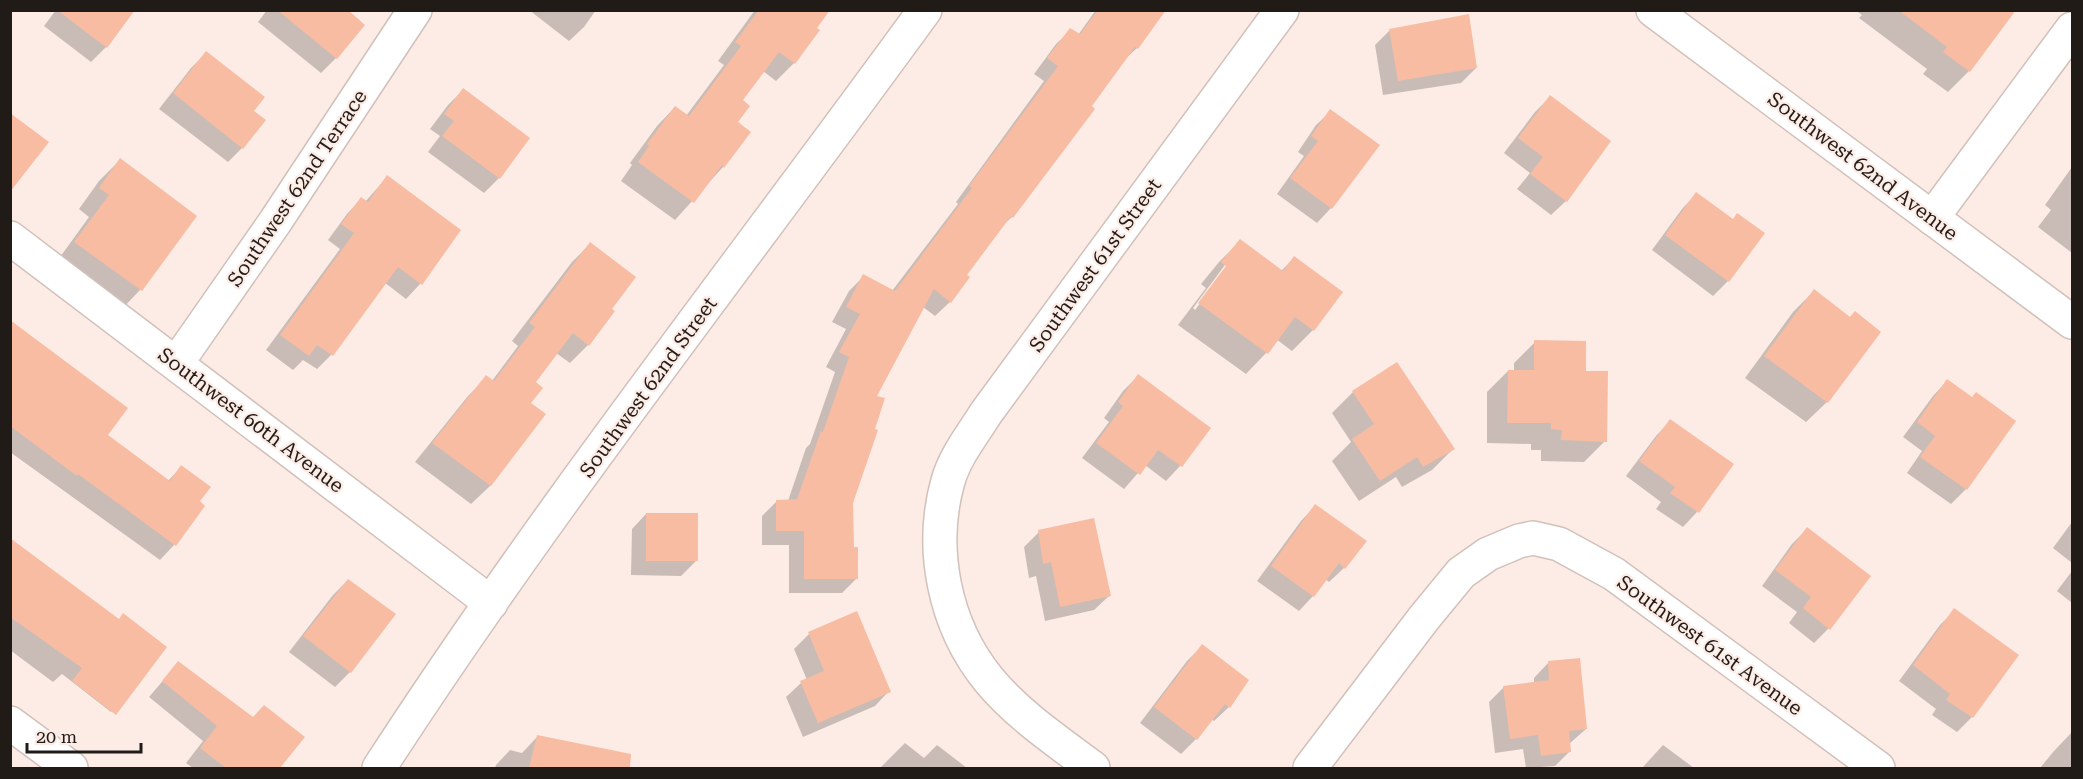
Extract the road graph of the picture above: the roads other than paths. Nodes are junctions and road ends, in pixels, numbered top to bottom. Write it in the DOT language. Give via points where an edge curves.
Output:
graph roads {
  1 [pos="415,10"];
  2 [pos="925,10"];
  3 [pos="1282,10"];
  4 [pos="1653,10"];
  5 [pos="2073,29"];
  6 [pos="1932,218"];
  7 [pos="10,238"];
  8 [pos="2073,322"];
  9 [pos="176,364"];
  10 [pos="491,603"];
  11 [pos="10,723"];
  12 [pos="71,768"];
  13 [pos="379,768"];
  14 [pos="1094,768"];
  15 [pos="1310,768"];
  16 [pos="1878,768"];
  1 -- 9 [label="street, Southwest 62nd Terrace" via="276,222"];
  2 -- 10 [label="street, Southwest 62nd Street"];
  3 -- 14 [label="street, Southwest 61st Street" via="981,421 949,479 943,505 940,559 951,610 973,657 988,680 1020,712"];
  4 -- 6 [label="street, Southwest 62nd Avenue"];
  5 -- 6 [label="street"];
  6 -- 8 [label="street, Southwest 62nd Avenue"];
  7 -- 9 [label="street, Southwest 60th Avenue"];
  9 -- 10 [label="street, Southwest 60th Avenue"];
  10 -- 13 [label="street, Southwest 62nd Street"];
  11 -- 12 [label="street"];
  15 -- 16 [label="street, Southwest 61st Avenue" via="1461,573 1488,554 1533,538 1559,544 1621,578"];
}
